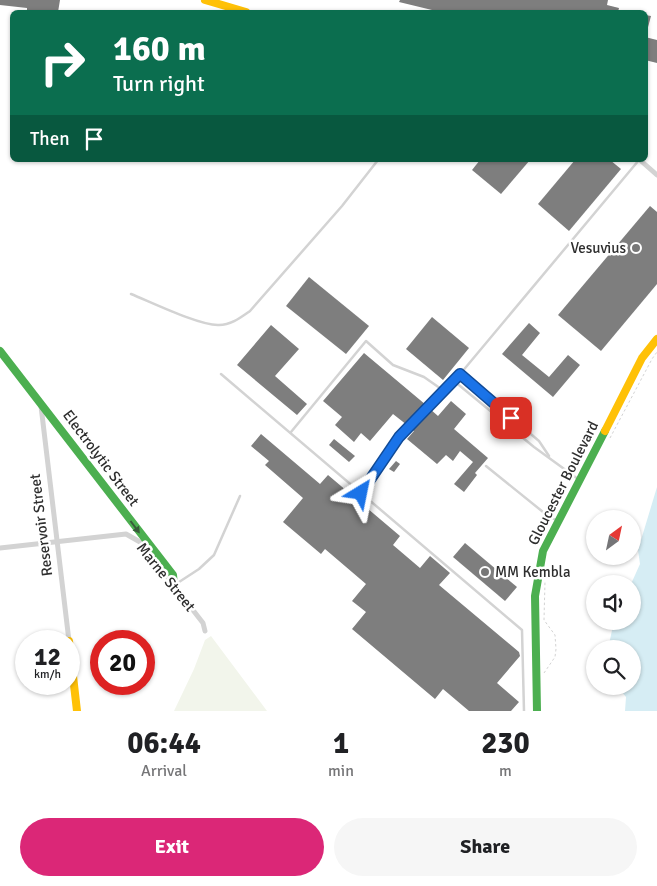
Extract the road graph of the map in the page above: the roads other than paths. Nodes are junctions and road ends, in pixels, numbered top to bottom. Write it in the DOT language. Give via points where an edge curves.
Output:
graph roads {
  1 [pos="205,0"];
  2 [pos="239,10"];
  3 [pos="376,162"];
  4 [pos="638,162"];
  5 [pos="642,162"];
  6 [pos="657,175"];
  7 [pos="132,294"];
  8 [pos="657,339"];
  9 [pos="0,351"];
  10 [pos="221,374"];
  11 [pos="460,374"];
  12 [pos="454,381"];
  13 [pos="444,391"];
  14 [pos="41,405"];
  15 [pos="291,432"];
  16 [pos="550,458"];
  17 [pos="486,466"];
  18 [pos="579,480"];
  19 [pos="361,493"];
  20 [pos="240,496"];
  21 [pos="558,521"];
  22 [pos="57,541"];
  23 [pos="0,548"];
  24 [pos="174,585"];
  25 [pos="68,630"];
  26 [pos="205,630"];
  27 [pos="75,695"];
  28 [pos="77,711"];
  29 [pos="524,711"];
  30 [pos="537,711"];
  1 -- 2 [label="street"];
  3 -- 7 [label="lane" via="250,311 233,322 218,326"];
  4 -- 11 [label="lane"];
  5 -- 6 [label="street"];
  8 -- 18 [label="street, Gloucester Boulevard" via="642,358"];
  9 -- 14 [label="street, Electrolytic Street"];
  10 -- 15 [label="lane"];
  11 -- 12 [label="lane"];
  11 -- 16 [label="lane" via="538,441"];
  12 -- 13 [label="lane"];
  12 -- 16 [label="lane"];
  13 -- 15 [label="lane" via="424,377 393,365 366,341"];
  13 -- 19 [label="lane" via="399,437"];
  14 -- 22 [label="street, Reservoir Street"];
  14 -- 24 [label="street, Electrolytic Street, one-way" via="173,576"];
  15 -- 19 [label="lane"];
  16 -- 18 [label="lane"];
  17 -- 21 [label="lane"];
  18 -- 21 [label="street, Gloucester Boulevard"];
  19 -- 29 [label="lane" via="522,630"];
  20 -- 24 [label="lane" via="214,554 199,569"];
  21 -- 30 [label="street, Gloucester Boulevard" via="543,551 535,596"];
  22 -- 23 [label="street, Marne Street"];
  22 -- 24 [label="street, Marne Street" via="126,534 140,542"];
  22 -- 25 [label="street, Reservoir Street"];
  24 -- 26 [label="street, Marne Street"];
  27 -- 28 [label="street, Reservoir Street"];
}
